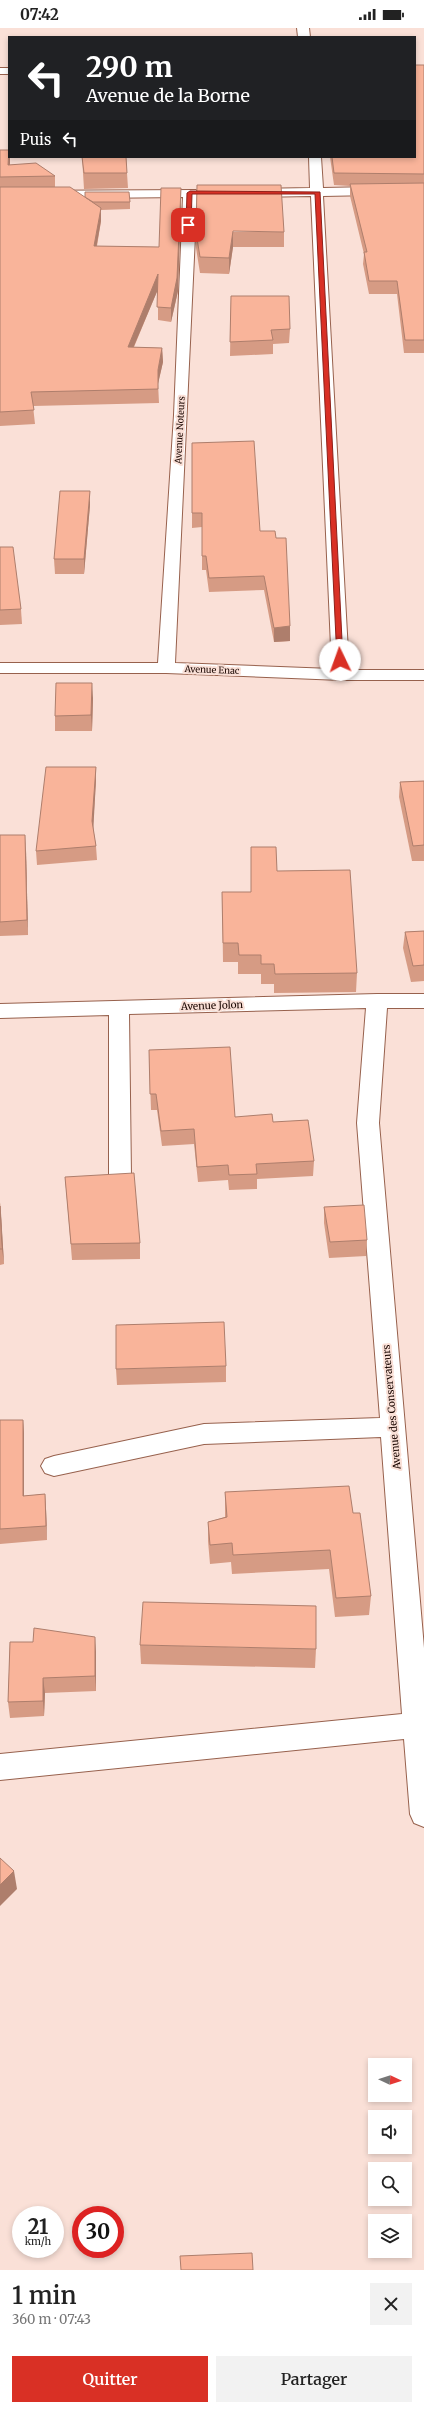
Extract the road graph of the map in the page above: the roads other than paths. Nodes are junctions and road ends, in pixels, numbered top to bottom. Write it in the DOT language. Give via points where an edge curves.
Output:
graph roads {
  1 [pos="315,158"];
  2 [pos="424,190"];
  3 [pos="317,192"];
  4 [pos="190,193"];
  5 [pos="206,193"];
  6 [pos="237,193"];
  7 [pos="0,194"];
  8 [pos="0,668"];
  9 [pos="166,668"];
  10 [pos="424,674"];
  11 [pos="341,675"];
  12 [pos="377,1000"];
  13 [pos="424,1001"];
  14 [pos="119,1008"];
  15 [pos="0,1011"];
  16 [pos="120,1176"];
  17 [pos="393,1427"];
  18 [pos="54,1466"];
  19 [pos="418,1725"];
  20 [pos="0,1767"];
  21 [pos="424,1814"];
  1 -- 3 [label="street"];
  2 -- 3 [label="street"];
  3 -- 6 [label="street"];
  3 -- 11 [label="street"];
  4 -- 5 [label="street"];
  4 -- 7 [label="street"];
  4 -- 9 [label="street, Avenue Noteurs" via="181,415"];
  8 -- 9 [label="street, Avenue Enac"];
  9 -- 11 [label="street, Avenue Enac"];
  10 -- 11 [label="street, Avenue Enac"];
  12 -- 13 [label="street, Avenue Jolon"];
  12 -- 14 [label="street, Avenue Jolon"];
  12 -- 17 [label="street, Avenue des Conservateurs" via="368,1123"];
  14 -- 15 [label="street, Avenue Jolon"];
  14 -- 16 [label="street"];
  17 -- 18 [label="street" via="204,1434"];
  17 -- 19 [label="street, Avenue des Conservateurs"];
  19 -- 20 [label="street"];
  19 -- 21 [label="street, Avenue des Conservateurs"];
}
